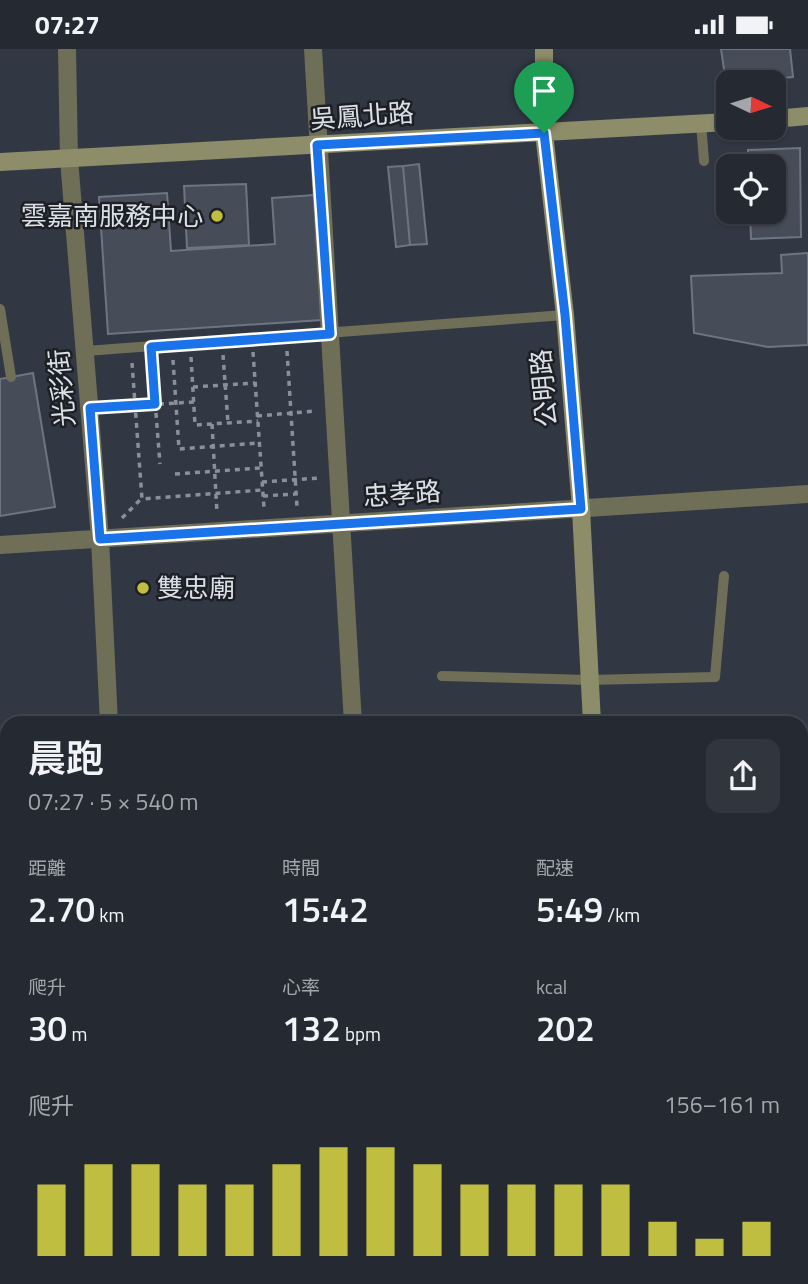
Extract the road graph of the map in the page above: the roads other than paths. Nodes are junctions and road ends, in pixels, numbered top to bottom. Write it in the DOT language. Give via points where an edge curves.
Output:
graph roads {
  1 [pos="67,49"];
  2 [pos="313,49"];
  3 [pos="544,49"];
  4 [pos="808,116"];
  5 [pos="786,118"];
  6 [pos="716,122"];
  7 [pos="701,123"];
  8 [pos="544,133"];
  9 [pos="317,145"];
  10 [pos="69,159"];
  11 [pos="704,161"];
  12 [pos="0,162"];
  13 [pos="0,309"];
  14 [pos="565,315"];
  15 [pos="330,334"];
  16 [pos="86,351"];
  17 [pos="11,377"];
  18 [pos="808,494"];
  19 [pos="581,509"];
  20 [pos="341,524"];
  21 [pos="100,539"];
  22 [pos="0,545"];
  23 [pos="724,576"];
  24 [pos="442,676"];
  25 [pos="589,680"];
  26 [pos="109,716"];
  27 [pos="353,716"];
  28 [pos="592,716"];
  1 -- 10 [label="street, 光彩街"];
  2 -- 9 [label="street"];
  3 -- 8 [label="street, 公明路"];
  4 -- 5 [label="street"];
  6 -- 7 [label="street, 吳鳳北路"];
  7 -- 8 [label="street, 吳鳳北路"];
  7 -- 11 [label="lane"];
  8 -- 9 [label="street, 吳鳳北路"];
  8 -- 14 [label="street, 公明路"];
  9 -- 10 [label="street, 吳鳳北路"];
  9 -- 15 [label="street"];
  10 -- 12 [label="street, 吳鳳北路"];
  10 -- 16 [label="street, 光彩街"];
  13 -- 17 [label="lane"];
  14 -- 15 [label="lane"];
  14 -- 19 [label="street, 公明路"];
  15 -- 16 [label="lane"];
  15 -- 20 [label="street"];
  16 -- 21 [label="street, 光彩街"];
  18 -- 19 [label="street, 忠孝路"];
  19 -- 20 [label="street, 忠孝路"];
  19 -- 25 [label="street, 公明路"];
  20 -- 21 [label="street, 忠孝路"];
  20 -- 27 [label="street"];
  21 -- 22 [label="street, 忠孝路"];
  21 -- 26 [label="street, 光彩街"];
  23 -- 25 [label="lane" via="715,677"];
  24 -- 25 [label="lane"];
  25 -- 28 [label="street, 公明路"];
}
